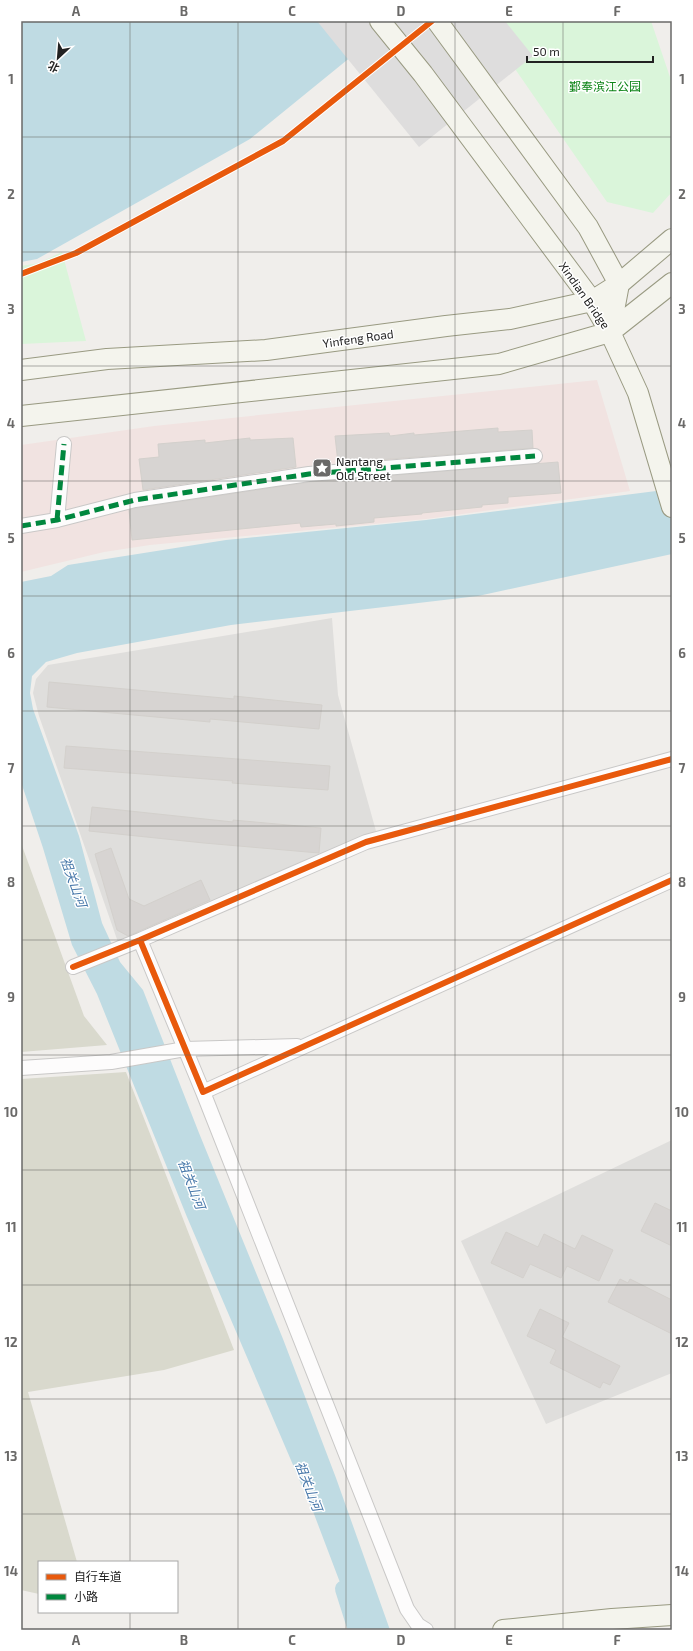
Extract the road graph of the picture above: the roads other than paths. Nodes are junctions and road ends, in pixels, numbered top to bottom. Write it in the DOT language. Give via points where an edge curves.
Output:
graph roads {
  1 [pos="380,21"];
  2 [pos="437,21"];
  3 [pos="672,239"];
  4 [pos="672,283"];
  5 [pos="619,284"];
  6 [pos="592,302"];
  7 [pos="610,332"];
  8 [pos="21,370"];
  9 [pos="21,416"];
  10 [pos="64,444"];
  11 [pos="535,456"];
  12 [pos="672,507"];
  13 [pos="57,520"];
  14 [pos="21,526"];
  15 [pos="672,759"];
  16 [pos="672,880"];
  17 [pos="140,940"];
  18 [pos="73,967"];
  19 [pos="303,1046"];
  20 [pos="179,1050"];
  21 [pos="21,1068"];
  22 [pos="203,1092"];
  23 [pos="672,1615"];
  24 [pos="426,1630"];
  25 [pos="503,1630"];
  1 -- 6 [label="main road, Xindian Bridge" via="423,74"];
  2 -- 5 [label="main road" via="588,227"];
  3 -- 5 [label="main road, Yinfeng Road"];
  4 -- 7 [label="main road"];
  5 -- 6 [label="main road, Yinfeng Road"];
  5 -- 7 [label="main road, Xindian Bridge"];
  6 -- 7 [label="main road, Xindian Bridge"];
  6 -- 8 [label="main road, Yinfeng Road" via="510,320 266,350 107,359"];
  7 -- 9 [label="main road" via="499,364"];
  7 -- 12 [label="main road" via="638,393"];
  10 -- 13 [label="street"];
  11 -- 13 [label="street" via="309,474 135,500"];
  13 -- 14 [label="street"];
  15 -- 17 [label="street" via="366,842"];
  16 -- 19 [label="street"];
  17 -- 18 [label="street"];
  17 -- 20 [label="street"];
  19 -- 20 [label="street"];
  19 -- 22 [label="street"];
  20 -- 21 [label="street" via="114,1062"];
  20 -- 22 [label="street"];
  22 -- 24 [label="street" via="407,1610"];
  23 -- 25 [label="main road"];
}
